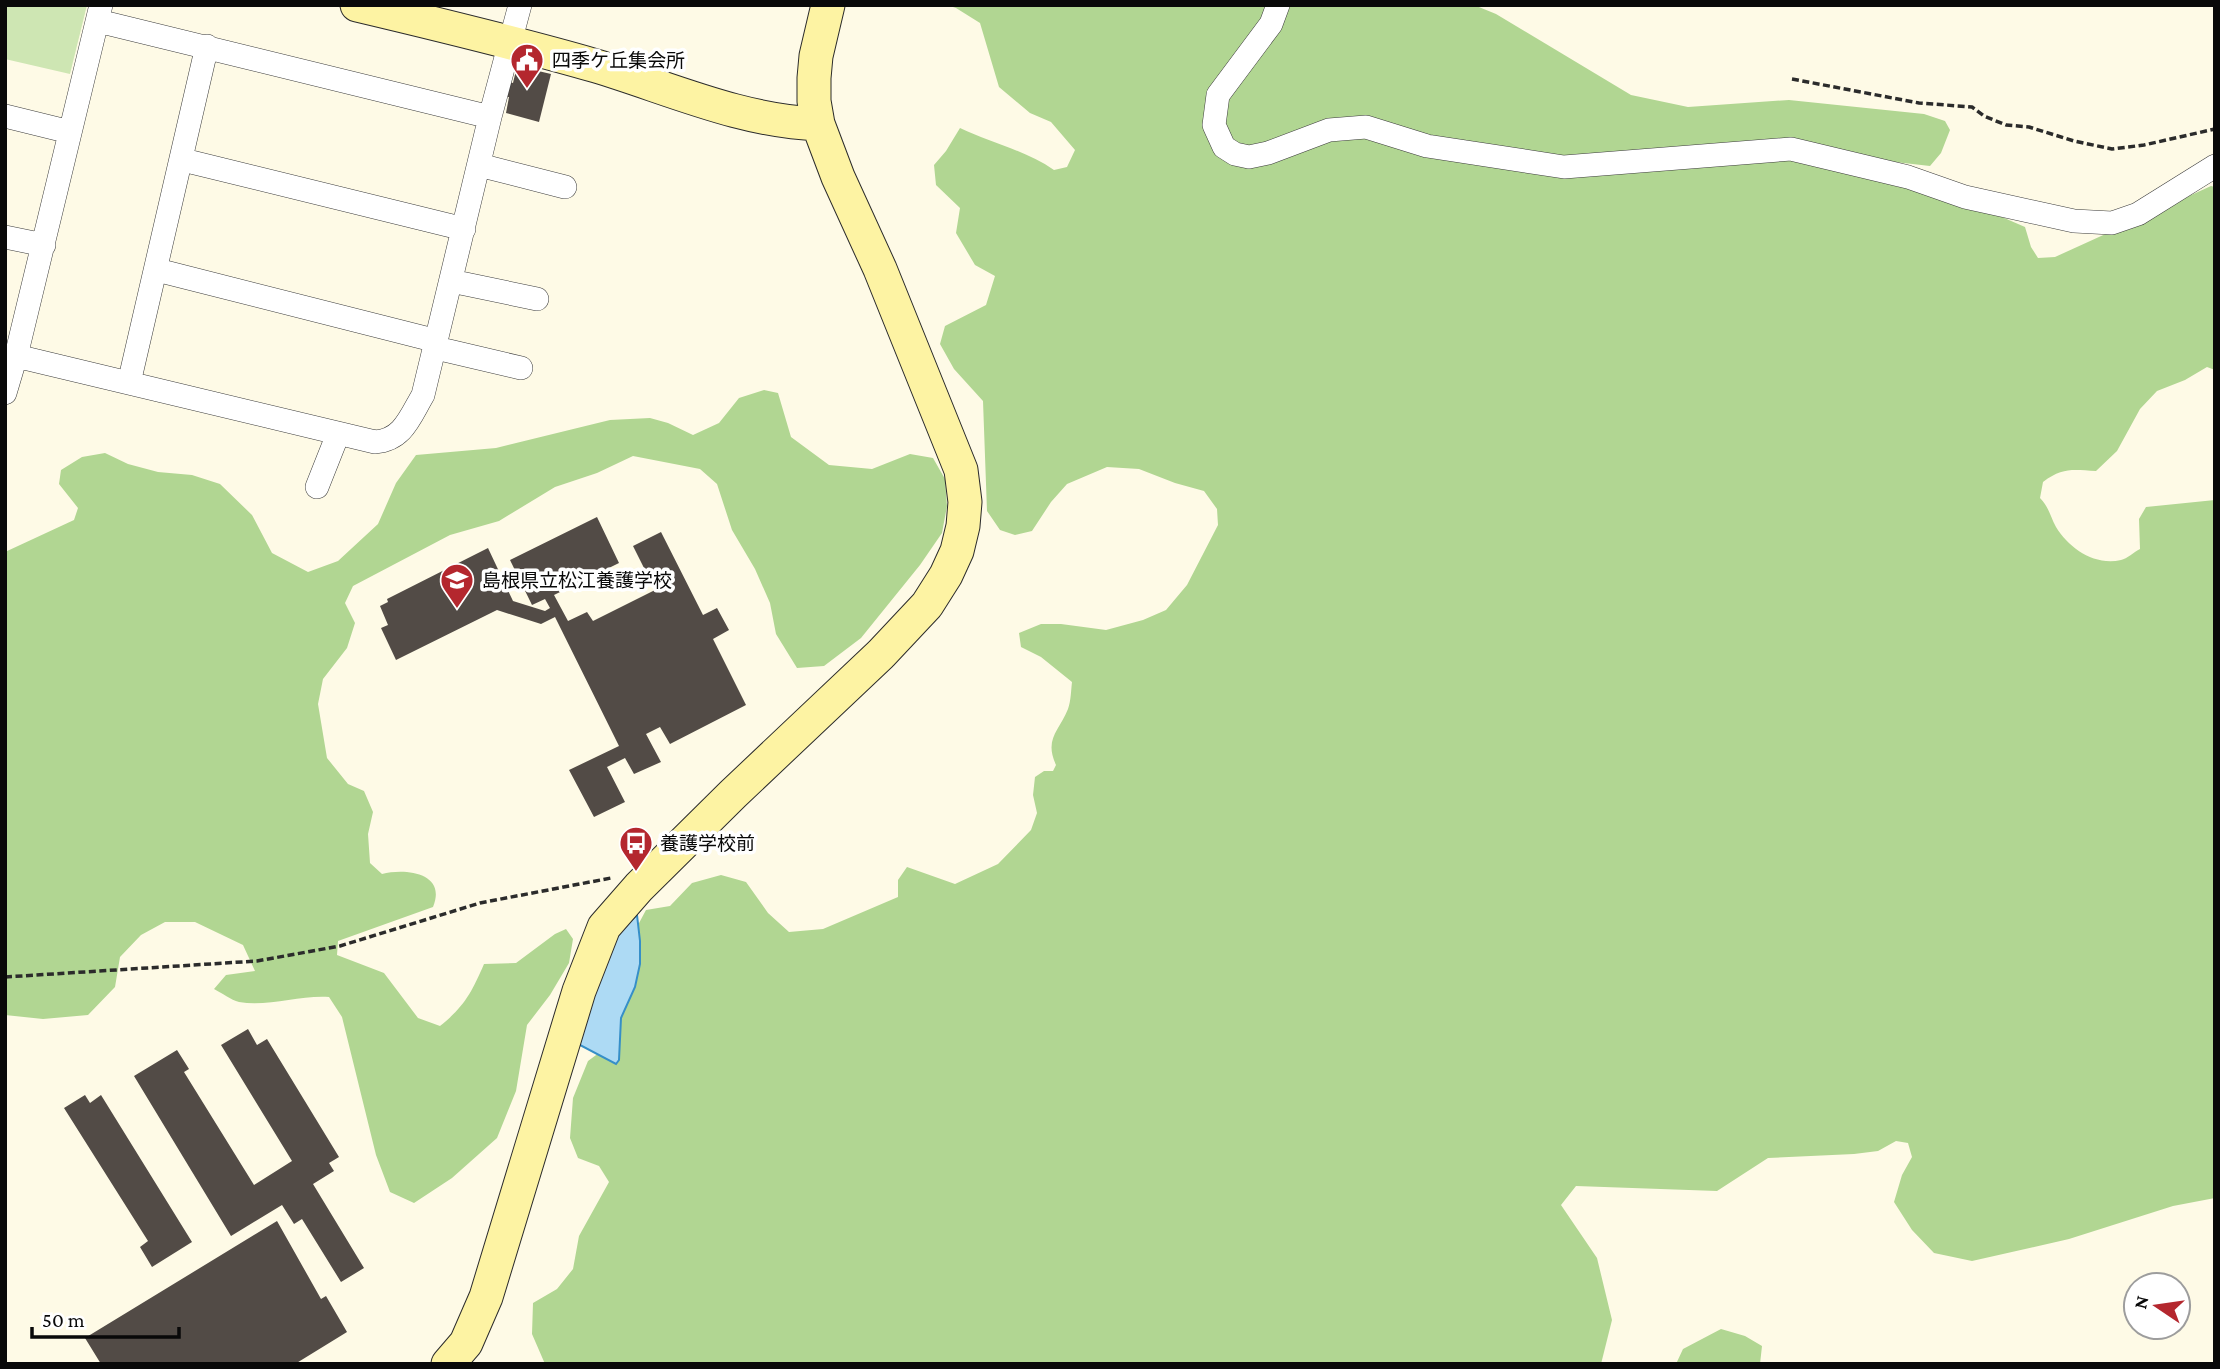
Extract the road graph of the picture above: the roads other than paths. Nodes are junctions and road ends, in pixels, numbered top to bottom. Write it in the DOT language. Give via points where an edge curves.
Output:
graph roads {
  1 [pos="357,5"];
  2 [pos="520,5"];
  3 [pos="828,5"];
  4 [pos="1278,5"];
  5 [pos="99,13"];
  6 [pos="511,42"];
  7 [pos="207,46"];
  8 [pos="5,116"];
  9 [pos="490,117"];
  10 [pos="818,124"];
  11 [pos="71,132"];
  12 [pos="183,159"];
  13 [pos="479,165"];
  14 [pos="2215,166"];
  15 [pos="565,187"];
  16 [pos="464,229"];
  17 [pos="5,237"];
  18 [pos="44,245"];
  19 [pos="157,270"];
  20 [pos="452,281"];
  21 [pos="537,299"];
  22 [pos="437,344"];
  23 [pos="16,356"];
  24 [pos="521,368"];
  25 [pos="129,383"];
  26 [pos="5,393"];
  27 [pos="338,434"];
  28 [pos="317,487"];
  29 [pos="449,1364"];
  1 -- 6 [label="street"];
  2 -- 6 [label="street"];
  3 -- 10 [label="street" via="814,78"];
  4 -- 14 [label="street" via="1271,24 1218,95 1214,125 1224,147 1235,154 1249,157 1329,130 1366,127 1427,146 1564,167 1791,149 1908,177 1965,197 2074,221 2112,223 2138,214"];
  5 -- 7 [label="street"];
  5 -- 11 [label="street"];
  6 -- 9 [label="street"];
  6 -- 10 [label="street" via="742,114"];
  7 -- 9 [label="street"];
  7 -- 12 [label="street"];
  8 -- 11 [label="street"];
  9 -- 13 [label="street"];
  10 -- 29 [label="street" via="954,447 965,502 957,551 927,605 733,794 604,928 579,991 486,1297 466,1343"];
  11 -- 18 [label="street"];
  12 -- 16 [label="street"];
  12 -- 19 [label="street"];
  13 -- 15 [label="street"];
  13 -- 16 [label="street"];
  16 -- 20 [label="street"];
  17 -- 18 [label="street"];
  18 -- 23 [label="street"];
  19 -- 22 [label="street"];
  19 -- 25 [label="street"];
  20 -- 21 [label="street"];
  20 -- 22 [label="street"];
  22 -- 24 [label="street"];
  22 -- 27 [label="street" via="423,395 392,439 375,442"];
  23 -- 25 [label="street"];
  23 -- 26 [label="street"];
  25 -- 27 [label="street"];
  27 -- 28 [label="street"];
}
